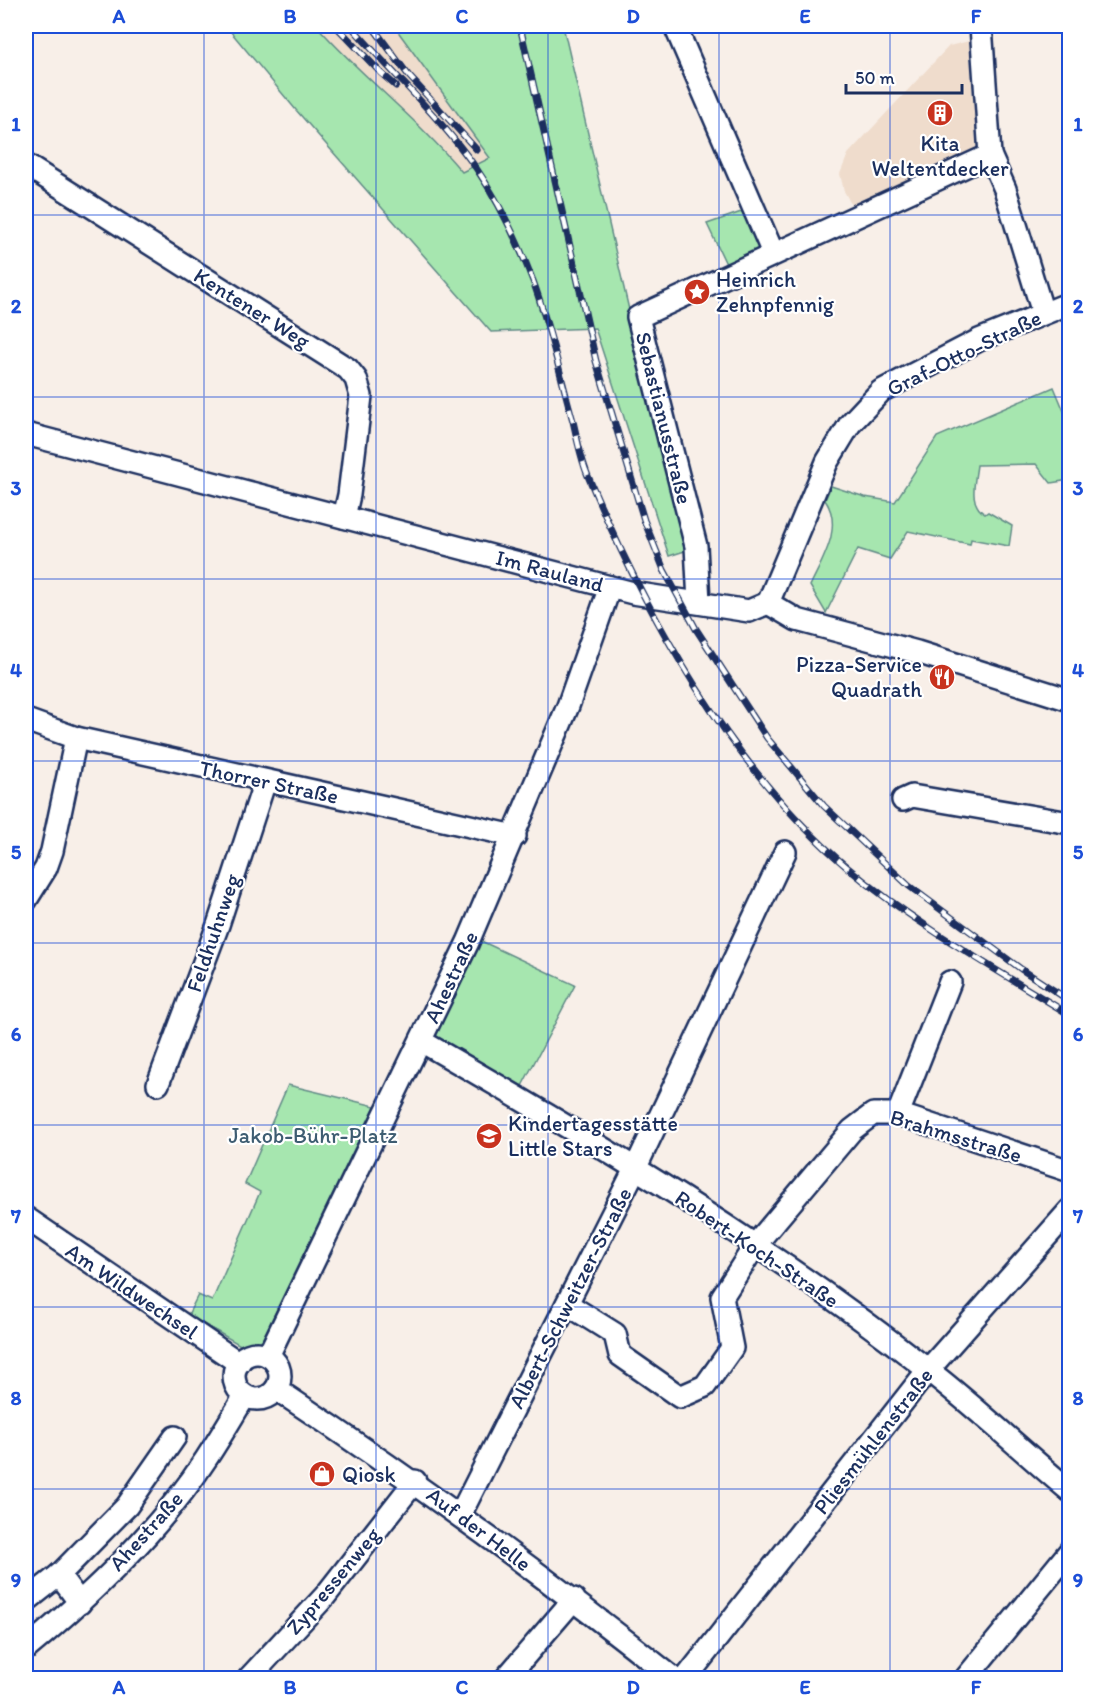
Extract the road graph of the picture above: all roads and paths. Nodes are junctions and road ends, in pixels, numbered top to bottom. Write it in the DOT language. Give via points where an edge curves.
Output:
graph roads {
  1 [pos="675,26"];
  2 [pos="981,26"];
  3 [pos="990,154"];
  4 [pos="26,165"];
  5 [pos="773,253"];
  6 [pos="1070,303"];
  7 [pos="1043,313"];
  8 [pos="26,434"];
  9 [pos="344,517"];
  10 [pos="610,587"];
  11 [pos="699,602"];
  12 [pos="768,603"];
  13 [pos="1070,700"];
  14 [pos="26,720"];
  15 [pos="76,738"];
  16 [pos="265,781"];
  17 [pos="903,800"];
  18 [pos="1070,823"];
  19 [pos="515,836"];
  20 [pos="785,852"];
  21 [pos="26,899"];
  22 [pos="950,982"];
  23 [pos="421,1041"];
  24 [pos="158,1084"];
  25 [pos="898,1114"];
  26 [pos="636,1167"];
  27 [pos="1070,1171"];
  28 [pos="1070,1210"];
  29 [pos="26,1218"];
  30 [pos="756,1244"];
  31 [pos="567,1304"];
  32 [pos="268,1356"];
  33 [pos="239,1363"];
  34 [pos="928,1370"];
  35 [pos="276,1389"];
  36 [pos="245,1396"];
  37 [pos="175,1437"];
  38 [pos="415,1481"];
  39 [pos="1070,1491"];
  40 [pos="460,1515"];
  41 [pos="1070,1551"];
  42 [pos="59,1575"];
  43 [pos="573,1599"];
  44 [pos="26,1601"];
  45 [pos="80,1603"];
  46 [pos="26,1649"];
  47 [pos="249,1678"];
  48 [pos="506,1678"];
  49 [pos="673,1678"];
  50 [pos="686,1678"];
  51 [pos="966,1678"];
  1 -- 5 [label="street"];
  2 -- 3 [label="street"];
  3 -- 5 [label="street, Sebastianusstraße"];
  3 -- 7 [label="street" via="1005,189"];
  4 -- 9 [label="street, Kentener Weg" via="348,369 361,396"];
  5 -- 11 [label="street, Sebastianusstraße" via="638,317 696,546"];
  6 -- 7 [label="street, Graf-Otto-Straße"];
  7 -- 12 [label="street, Graf-Otto-Straße" via="979,340 881,392 858,416 827,462"];
  8 -- 9 [label="street, Im Rauland"];
  9 -- 10 [label="street, Im Rauland"];
  10 -- 11 [label="street, Im Rauland"];
  10 -- 19 [label="street, Ahestraße" via="568,706"];
  11 -- 12 [label="street, Im Rauland" via="749,610"];
  12 -- 13 [label="street" via="797,620 917,652"];
  14 -- 15 [label="street, Thorrer Straße"];
  15 -- 16 [label="street, Thorrer Straße"];
  15 -- 21 [label="street" via="52,851"];
  16 -- 19 [label="street, Thorrer Straße"];
  16 -- 24 [label="street, Feldhuhnweg" via="214,935"];
  17 -- 18 [label="street" via="912,796"];
  19 -- 23 [label="street, Ahestraße"];
  20 -- 26 [label="street, Albert-Schweitzer-Straße"];
  22 -- 25 [label="street"];
  23 -- 26 [label="street, Robert-Koch-Straße"];
  23 -- 32 [label="street, Ahestraße"];
  25 -- 27 [label="street, Brahmsstraße"];
  25 -- 30 [label="street, Brahmsstraße" via="873,1114 852,1130"];
  26 -- 30 [label="street, Robert-Koch-Straße"];
  26 -- 31 [label="street, Albert-Schweitzer-Straße"];
  28 -- 34 [label="street, Pliesmühlenstraße"];
  29 -- 33 [label="street, Am Wildwechsel"];
  30 -- 31 [label="street, Brahmsstraße" via="722,1297 732,1348 705,1386 680,1397 620,1355 615,1334"];
  30 -- 34 [label="street, Robert-Koch-Straße"];
  31 -- 40 [label="street, Albert-Schweitzer-Straße"];
  32 -- 33 [label="street" via="252,1354"];
  32 -- 35 [label="street" via="279,1369"];
  33 -- 36 [label="street" via="236,1382"];
  34 -- 39 [label="street, Robert-Koch-Straße"];
  34 -- 50 [label="street, Pliesmühlenstraße"];
  35 -- 36 [label="street" via="264,1398"];
  35 -- 38 [label="street, Auf der Helle"];
  36 -- 45 [label="street, Ahestraße" via="206,1460 156,1524"];
  37 -- 42 [label="street" via="127,1506"];
  38 -- 40 [label="street, Auf der Helle"];
  38 -- 47 [label="street, Zypressenweg" via="325,1596"];
  40 -- 43 [label="street, Auf der Helle"];
  41 -- 51 [label="street"];
  42 -- 44 [label="street"];
  42 -- 45 [label="street"];
  43 -- 48 [label="street"];
  43 -- 49 [label="street, Auf der Helle"];
  45 -- 46 [label="street, Ahestraße"];
}
